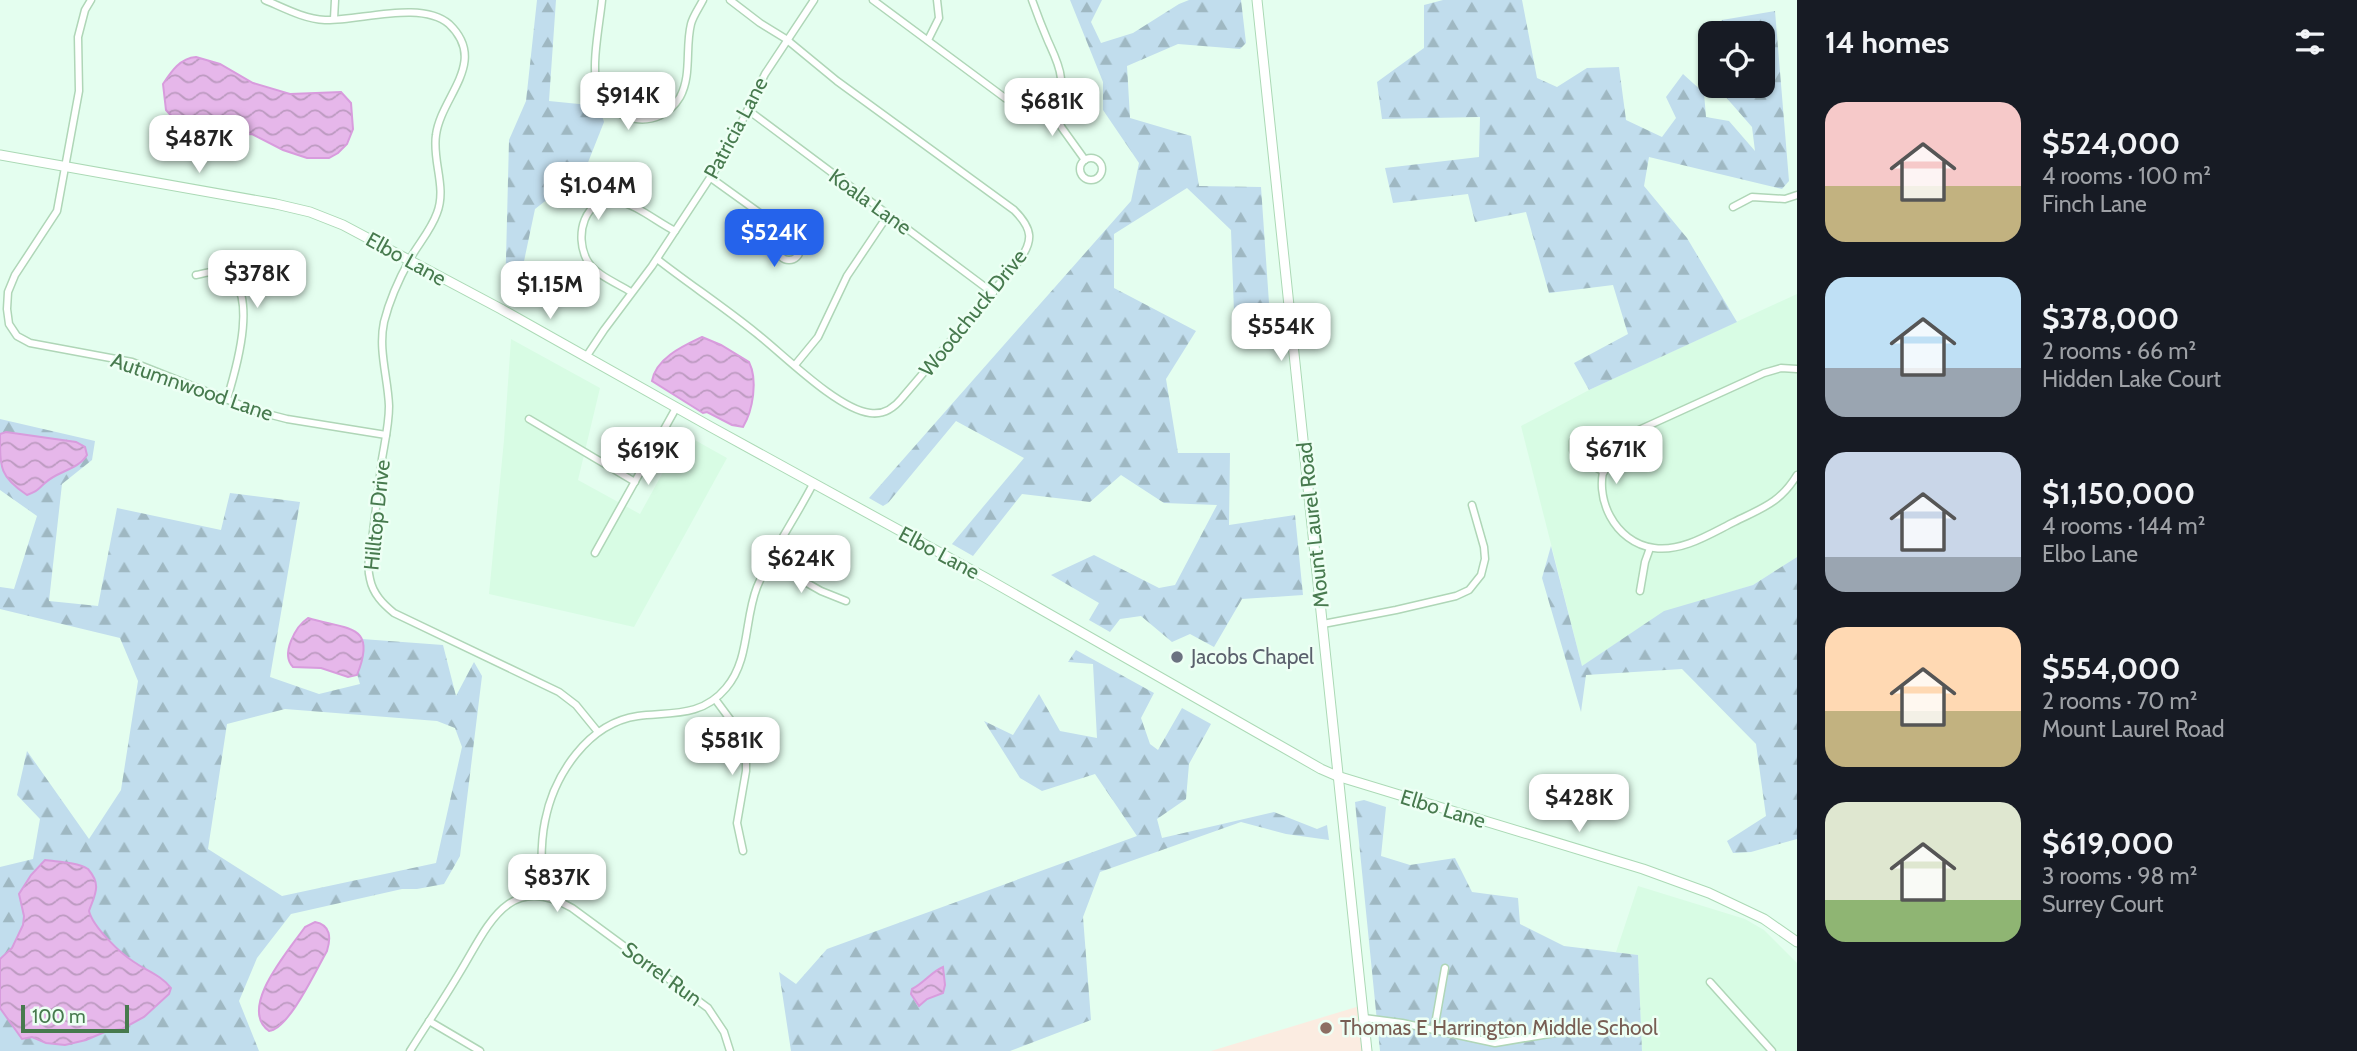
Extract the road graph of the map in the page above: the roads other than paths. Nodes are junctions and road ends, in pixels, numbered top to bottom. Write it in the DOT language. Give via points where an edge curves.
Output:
graph roads {
  1 [pos="91,0"];
  2 [pos="265,0"];
  3 [pos="335,0"];
  4 [pos="602,0"];
  5 [pos="703,0"];
  6 [pos="730,0"];
  7 [pos="814,0"];
  8 [pos="873,0"];
  9 [pos="937,0"];
  10 [pos="1032,0"];
  11 [pos="1257,0"];
  12 [pos="334,19"];
  13 [pos="786,39"];
  14 [pos="928,40"];
  15 [pos="1048,103"];
  16 [pos="748,110"];
  17 [pos="0,155"];
  18 [pos="1085,160"];
  19 [pos="66,167"];
  20 [pos="710,178"];
  21 [pos="1797,195"];
  22 [pos="1733,208"];
  23 [pos="888,215"];
  24 [pos="675,231"];
  25 [pos="786,238"];
  26 [pos="657,259"];
  27 [pos="409,260"];
  28 [pos="195,275"];
  29 [pos="631,292"];
  30 [pos="993,293"];
  31 [pos="586,357"];
  32 [pos="795,365"];
  33 [pos="1797,369"];
  34 [pos="227,399"];
  35 [pos="676,408"];
  36 [pos="529,419"];
  37 [pos="386,435"];
  38 [pos="1611,453"];
  39 [pos="1604,472"];
  40 [pos="1797,475"];
  41 [pos="635,482"];
  42 [pos="813,484"];
  43 [pos="1472,505"];
  44 [pos="1650,548"];
  45 [pos="595,553"];
  46 [pos="770,562"];
  47 [pos="1640,591"];
  48 [pos="846,601"];
  49 [pos="1323,624"];
  50 [pos="715,699"];
  51 [pos="598,732"];
  52 [pos="1337,776"];
  53 [pos="743,850"];
  54 [pos="543,895"];
  55 [pos="1797,942"];
  56 [pos="1445,968"];
  57 [pos="1710,982"];
  58 [pos="1364,1018"];
  59 [pos="429,1021"];
  60 [pos="1434,1030"];
  61 [pos="1555,1033"];
  62 [pos="411,1051"];
  63 [pos="480,1051"];
  64 [pos="730,1051"];
  65 [pos="1367,1051"];
  66 [pos="1772,1051"];
  1 -- 19 [label="street, Autumnwood Lane" via="78,37 80,82"];
  2 -- 12 [label="street, Hilltop Drive" via="306,16"];
  3 -- 12 [label="street"];
  4 -- 5 [label="street" via="597,88 616,112 643,120 664,114 680,97 691,22"];
  6 -- 13 [label="street, Woodchuck Drive"];
  7 -- 13 [label="street, Patricia Lane"];
  8 -- 14 [label="street"];
  9 -- 14 [label="street" via="939,18"];
  10 -- 15 [label="street" via="1061,72 1060,86"];
  11 -- 49 [label="street, Mount Laurel Road"];
  12 -- 27 [label="street, Hilltop Drive" via="432,14 447,22 462,43 464,69 435,137 439,209"];
  13 -- 16 [label="street, Patricia Lane"];
  13 -- 30 [label="street, Woodchuck Drive" via="1024,221 1030,235 1027,249"];
  14 -- 15 [label="street" via="1012,102 1026,107"];
  15 -- 18 [label="street"];
  16 -- 20 [label="street, Patricia Lane"];
  16 -- 23 [label="street, Koala Lane"];
  17 -- 19 [label="street, Elbo Lane"];
  19 -- 27 [label="street, Elbo Lane" via="293,207 327,218"];
  19 -- 34 [label="street, Autumnwood Lane" via="57,211 8,292 13,330 30,343 132,362"];
  20 -- 24 [label="street, Patricia Lane"];
  20 -- 25 [label="street" via="775,224"];
  21 -- 22 [label="street" via="1752,197"];
  23 -- 30 [label="street, Koala Lane"];
  23 -- 32 [label="street" via="846,276 818,337"];
  24 -- 26 [label="street, Patricia Lane"];
  24 -- 29 [label="street" via="624,203 602,201 589,210 582,232 587,259"];
  26 -- 29 [label="street, Patricia Lane"];
  26 -- 32 [label="street, Woodchuck Drive"];
  27 -- 31 [label="street, Elbo Lane"];
  27 -- 37 [label="street, Hilltop Drive" via="382,333 389,409"];
  28 -- 34 [label="street" via="225,275 242,299 242,332"];
  29 -- 31 [label="street, Patricia Lane"];
  30 -- 32 [label="street, Woodchuck Drive" via="885,412 872,414 853,407"];
  31 -- 35 [label="street, Elbo Lane"];
  33 -- 38 [label="street" via="1764,373 1668,415 1630,434"];
  34 -- 37 [label="street, Autumnwood Lane" via="277,417"];
  35 -- 41 [label="street"];
  35 -- 42 [label="street, Elbo Lane"];
  36 -- 41 [label="street"];
  37 -- 51 [label="street, Hilltop Drive" via="369,569 378,598 422,627 559,692"];
  38 -- 39 [label="street"];
  38 -- 39 [label="street" via="1580,436 1573,441 1575,455"];
  39 -- 44 [label="street" via="1604,500 1616,526"];
  40 -- 44 [label="street" via="1784,493 1760,510 1683,546"];
  41 -- 45 [label="street"];
  42 -- 46 [label="street"];
  42 -- 52 [label="street, Elbo Lane"];
  43 -- 49 [label="street" via="1485,559 1481,575 1469,590 1396,611"];
  44 -- 47 [label="street"];
  46 -- 48 [label="street"];
  46 -- 50 [label="street" via="753,598 740,664"];
  49 -- 52 [label="street, Mount Laurel Road"];
  50 -- 51 [label="street" via="692,711 629,718"];
  50 -- 53 [label="street" via="738,730 746,753 737,822"];
  51 -- 54 [label="street" via="573,760 550,803 542,843"];
  52 -- 55 [label="street, Elbo Lane" via="1643,869 1764,919"];
  52 -- 58 [label="street, Mount Laurel Road"];
  54 -- 59 [label="street" via="519,898 495,914"];
  54 -- 64 [label="street, Sorrel Run" via="572,908 701,1002 719,1023"];
  56 -- 60 [label="street"];
  57 -- 66 [label="street"];
  58 -- 60 [label="street"];
  58 -- 65 [label="street, Mount Laurel Road"];
  59 -- 62 [label="street"];
  59 -- 63 [label="street"];
  60 -- 61 [label="street" via="1495,1043"];
}
